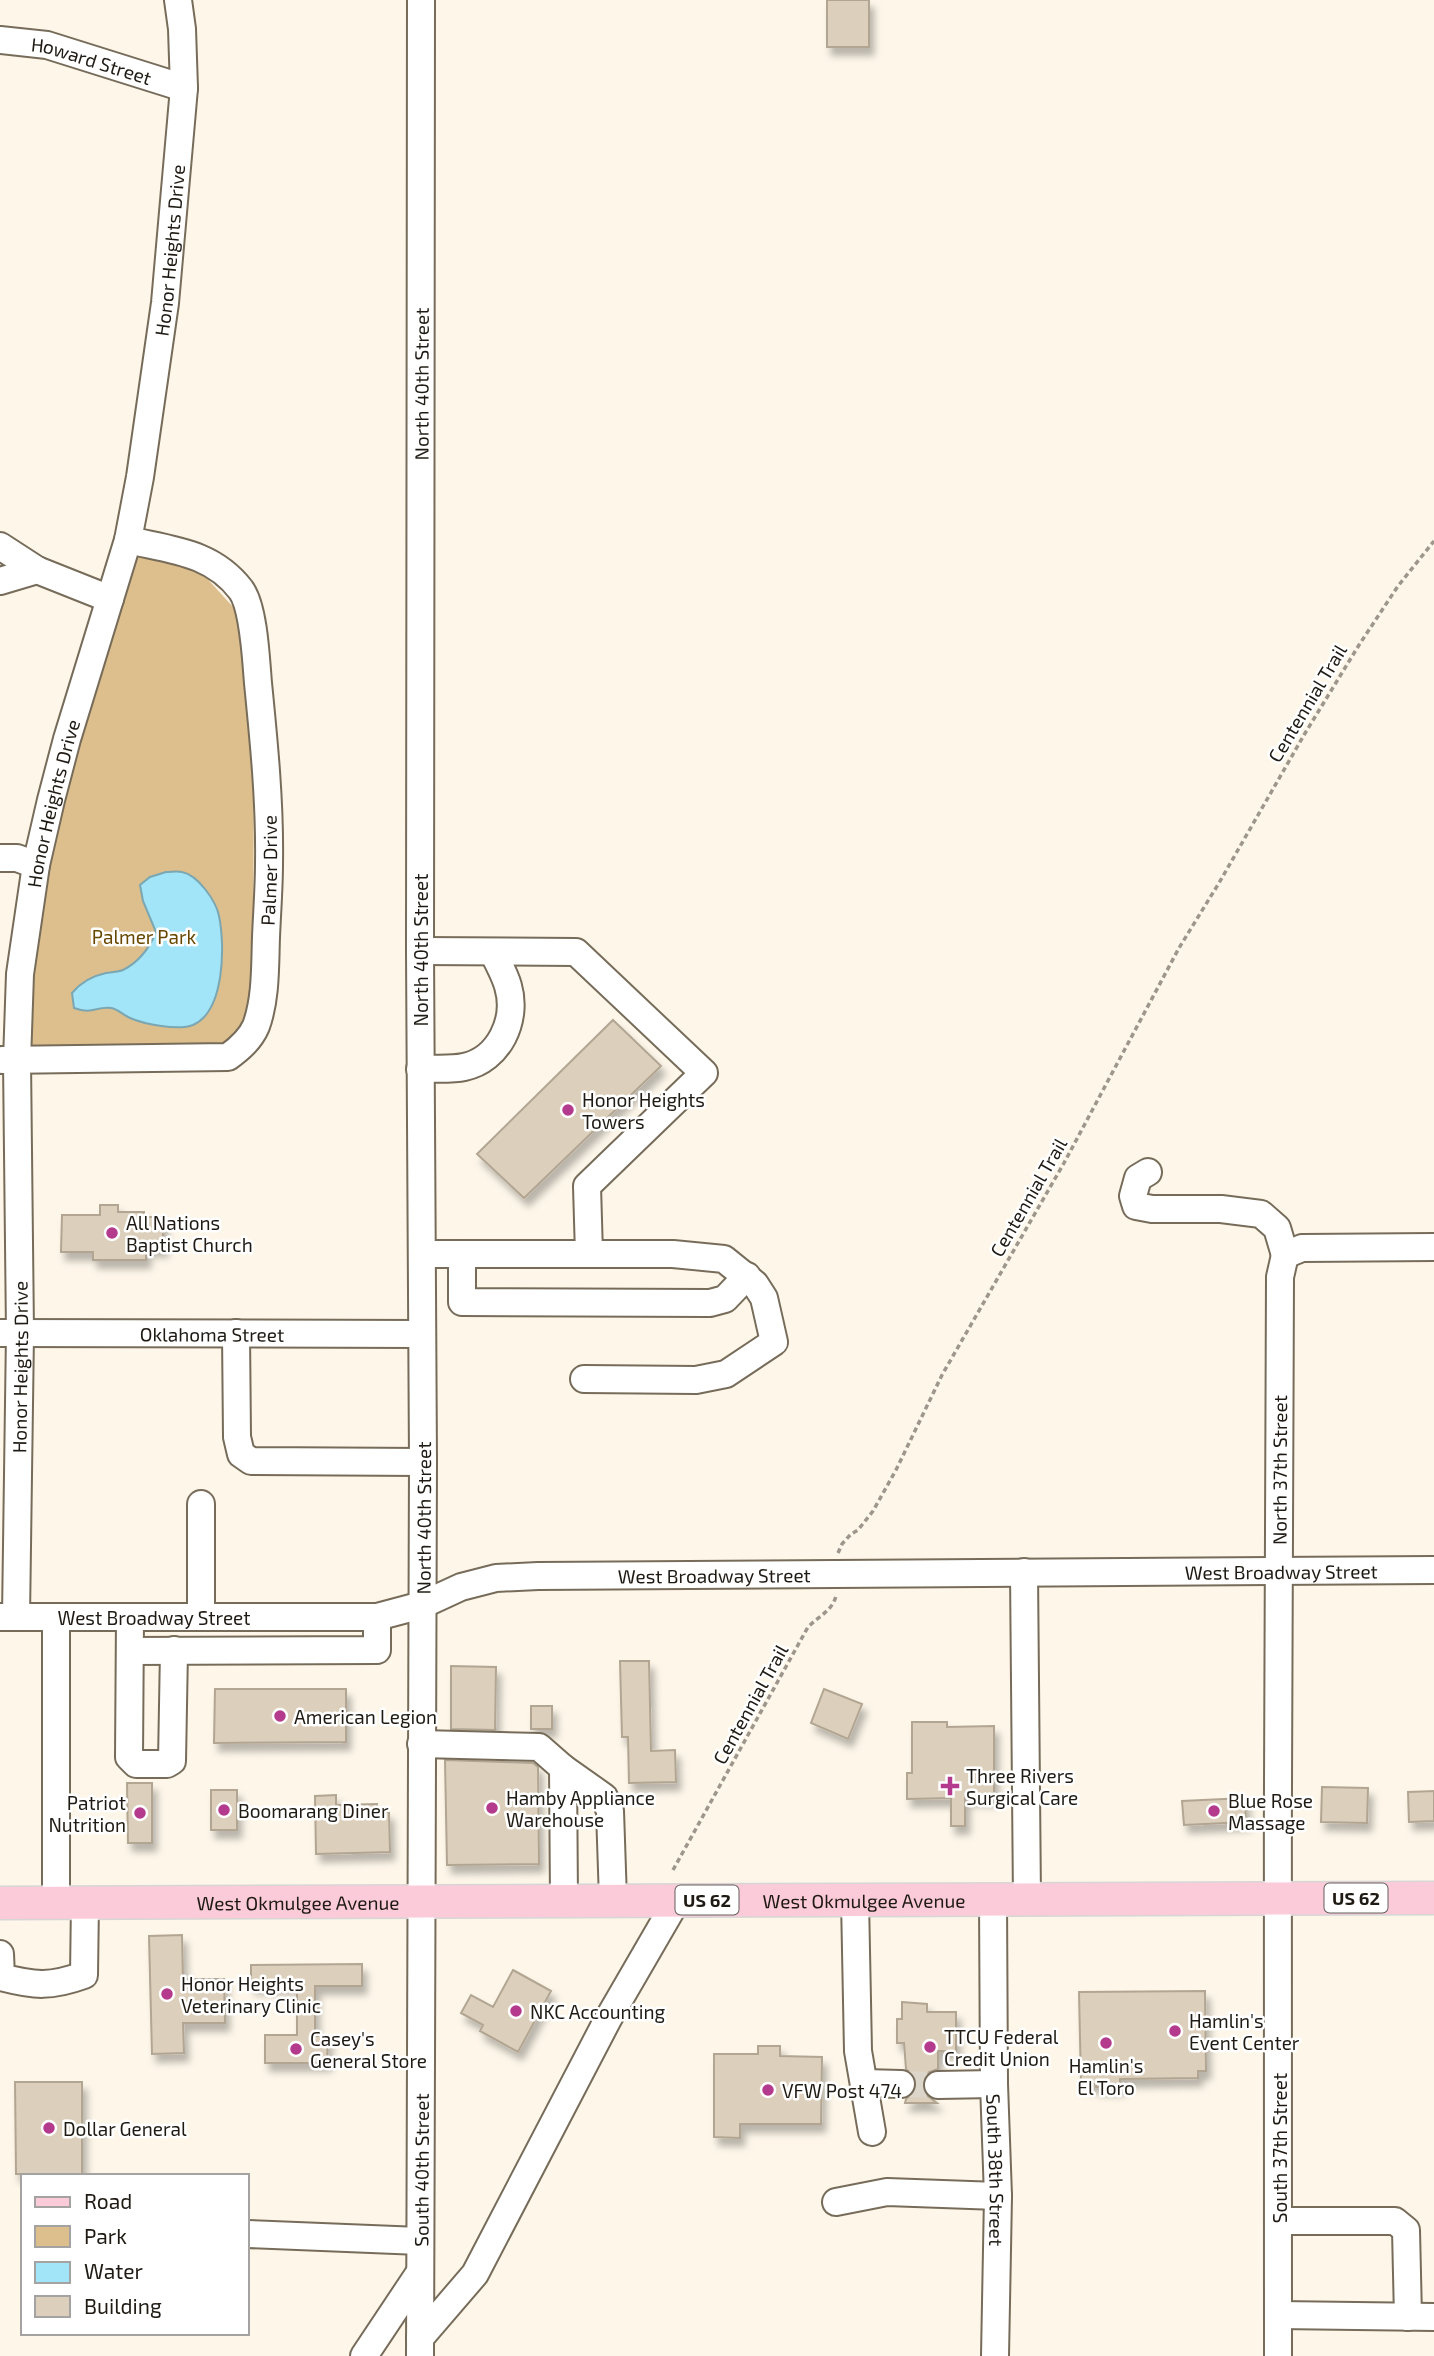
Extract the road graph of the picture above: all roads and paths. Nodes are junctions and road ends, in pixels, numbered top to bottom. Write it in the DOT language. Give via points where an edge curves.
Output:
graph roads {
  1 [pos="178,0"];
  2 [pos="421,0"];
  3 [pos="0,40"];
  4 [pos="184,88"];
  5 [pos="128,540"];
  6 [pos="1434,541"];
  7 [pos="0,546"];
  8 [pos="37,570"];
  9 [pos="0,581"];
  10 [pos="110,598"];
  11 [pos="0,858"];
  12 [pos="36,865"];
  13 [pos="420,951"];
  14 [pos="493,952"];
  15 [pos="9,1060"];
  16 [pos="420,1069"];
  17 [pos="1148,1172"];
  18 [pos="1434,1247"];
  19 [pos="422,1254"];
  20 [pos="462,1254"];
  21 [pos="589,1254"];
  22 [pos="1285,1255"];
  23 [pos="747,1276"];
  24 [pos="10,1333"];
  25 [pos="236,1333"];
  26 [pos="422,1334"];
  27 [pos="584,1379"];
  28 [pos="423,1462"];
  29 [pos="201,1504"];
  30 [pos="1434,1570"];
  31 [pos="1277,1571"];
  32 [pos="1024,1573"];
  33 [pos="836,1574"];
  34 [pos="422,1605"];
  35 [pos="8,1617"];
  36 [pos="201,1617"];
  37 [pos="237,1617"];
  38 [pos="377,1617"];
  39 [pos="56,1618"];
  40 [pos="130,1618"];
  41 [pos="174,1650"];
  42 [pos="130,1651"];
  43 [pos="237,1651"];
  44 [pos="421,1744"];
  45 [pos="563,1768"];
  46 [pos="675,1885"];
  47 [pos="1279,1898"];
  48 [pos="1434,1898"];
  49 [pos="421,1900"];
  50 [pos="564,1900"];
  51 [pos="612,1900"];
  52 [pos="855,1900"];
  53 [pos="993,1900"];
  54 [pos="1027,1900"];
  55 [pos="0,1903"];
  56 [pos="71,1903"];
  57 [pos="0,1954"];
  58 [pos="864,2083"];
  59 [pos="901,2084"];
  60 [pos="994,2084"];
  61 [pos="938,2085"];
  62 [pos="872,2132"];
  63 [pos="998,2196"];
  64 [pos="836,2202"];
  65 [pos="1279,2221"];
  66 [pos="248,2234"];
  67 [pos="420,2241"];
  68 [pos="420,2272"];
  69 [pos="1278,2315"];
  70 [pos="1421,2317"];
  71 [pos="420,2347"];
  72 [pos="364,2356"];
  73 [pos="995,2356"];
  74 [pos="1278,2356"];
  1 -- 4 [label="street, Honor Heights Drive"];
  2 -- 13 [label="street, North 40th Street"];
  3 -- 4 [label="street, Howard Street" via="47,45"];
  4 -- 5 [label="street, Honor Heights Drive" via="164,303"];
  5 -- 10 [label="street, Honor Heights Drive"];
  5 -- 15 [label="street, Palmer Drive" via="208,560 227,574 248,607 265,759 270,862 264,992 256,1027 245,1044 228,1057"];
  6 -- 33 [label="path, Centennial Trail" via="1359,645 1179,948 1064,1164 942,1375 884,1490 858,1530 842,1544"];
  7 -- 8 [label="street"];
  8 -- 9 [label="street"];
  8 -- 10 [label="street"];
  10 -- 12 [label="street, Honor Heights Drive" via="67,739"];
  11 -- 12 [label="street"];
  12 -- 15 [label="street, Honor Heights Drive"];
  13 -- 14 [label="street"];
  13 -- 16 [label="street, North 40th Street"];
  14 -- 16 [label="street" via="509,988 505,1034 490,1056 465,1067"];
  14 -- 21 [label="street" via="576,952 704,1073 587,1186"];
  15 -- 24 [label="street, Honor Heights Drive"];
  16 -- 19 [label="street, North 40th Street"];
  17 -- 22 [label="street" via="1138,1178 1133,1196 1136,1206 1261,1214 1278,1228"];
  18 -- 22 [label="street" via="1301,1248"];
  19 -- 20 [label="street"];
  19 -- 26 [label="street, North 40th Street"];
  20 -- 21 [label="street"];
  20 -- 23 [label="street" via="462,1302 710,1303 725,1299"];
  21 -- 23 [label="street" via="724,1259"];
  22 -- 31 [label="street, North 37th Street" via="1279,1277"];
  23 -- 27 [label="street" via="764,1298 775,1342 726,1374 696,1380"];
  24 -- 25 [label="street, Oklahoma Street"];
  24 -- 35 [label="street, Honor Heights Drive"];
  25 -- 26 [label="street, Oklahoma Street"];
  25 -- 28 [label="street" via="237,1437 241,1454 251,1461"];
  26 -- 28 [label="street, North 40th Street"];
  28 -- 34 [label="street, North 40th Street"];
  29 -- 36 [label="street"];
  30 -- 31 [label="street, West Broadway Street"];
  31 -- 32 [label="street, West Broadway Street"];
  31 -- 47 [label="street, North 37th Street"];
  32 -- 33 [label="street, West Broadway Street"];
  32 -- 54 [label="street"];
  33 -- 34 [label="street, West Broadway Street" via="496,1578 461,1587"];
  33 -- 46 [label="path, Centennial Trail" via="836,1598 830,1610 808,1627"];
  34 -- 38 [label="street, West Broadway Street"];
  34 -- 44 [label="street, North 40th Street"];
  35 -- 39 [label="street, West Broadway Street"];
  36 -- 37 [label="street, West Broadway Street"];
  36 -- 40 [label="street, West Broadway Street"];
  37 -- 38 [label="street, West Broadway Street"];
  37 -- 43 [label="street"];
  38 -- 43 [label="street" via="377,1650"];
  39 -- 40 [label="street, West Broadway Street"];
  39 -- 56 [label="street"];
  40 -- 42 [label="street"];
  41 -- 42 [label="street"];
  41 -- 42 [label="street" via="174,1757 167,1764 136,1764 129,1757"];
  41 -- 43 [label="street"];
  44 -- 45 [label="street" via="539,1747"];
  44 -- 49 [label="street, North 40th Street"];
  45 -- 50 [label="street"];
  45 -- 51 [label="street" via="604,1797 611,1811"];
  46 -- 51 [label="main road, West Okmulgee Avenue / US 62"];
  46 -- 52 [label="main road, West Okmulgee Avenue / US 62"];
  46 -- 71 [label="street" via="475,2274"];
  47 -- 48 [label="main road, West Okmulgee Avenue / US 62"];
  47 -- 54 [label="main road, West Okmulgee Avenue / US 62"];
  47 -- 65 [label="street, South 37th Street"];
  49 -- 50 [label="main road, West Okmulgee Avenue / US 62"];
  49 -- 56 [label="main road, West Okmulgee Avenue / US 62"];
  49 -- 67 [label="street, South 40th Street"];
  50 -- 51 [label="main road, West Okmulgee Avenue / US 62"];
  52 -- 53 [label="main road, West Okmulgee Avenue / US 62"];
  52 -- 58 [label="street" via="858,2051"];
  53 -- 54 [label="main road, West Okmulgee Avenue / US 62"];
  53 -- 60 [label="street, South 38th Street"];
  55 -- 56 [label="main road, West Okmulgee Avenue / US 62"];
  56 -- 57 [label="street" via="85,1975 59,1984 27,1984 1,1977"];
  58 -- 59 [label="street"];
  58 -- 62 [label="street"];
  60 -- 61 [label="street"];
  60 -- 63 [label="street, South 38th Street"];
  63 -- 64 [label="street" via="887,2192"];
  63 -- 73 [label="street, South 38th Street"];
  65 -- 69 [label="street, South 37th Street"];
  65 -- 70 [label="street" via="1395,2221 1406,2230"];
  66 -- 67 [label="street"];
  67 -- 68 [label="street, South 40th Street"];
  68 -- 71 [label="street, South 40th Street"];
  68 -- 72 [label="street"];
  69 -- 70 [label="street"];
  69 -- 74 [label="street, South 37th Street"];
}
